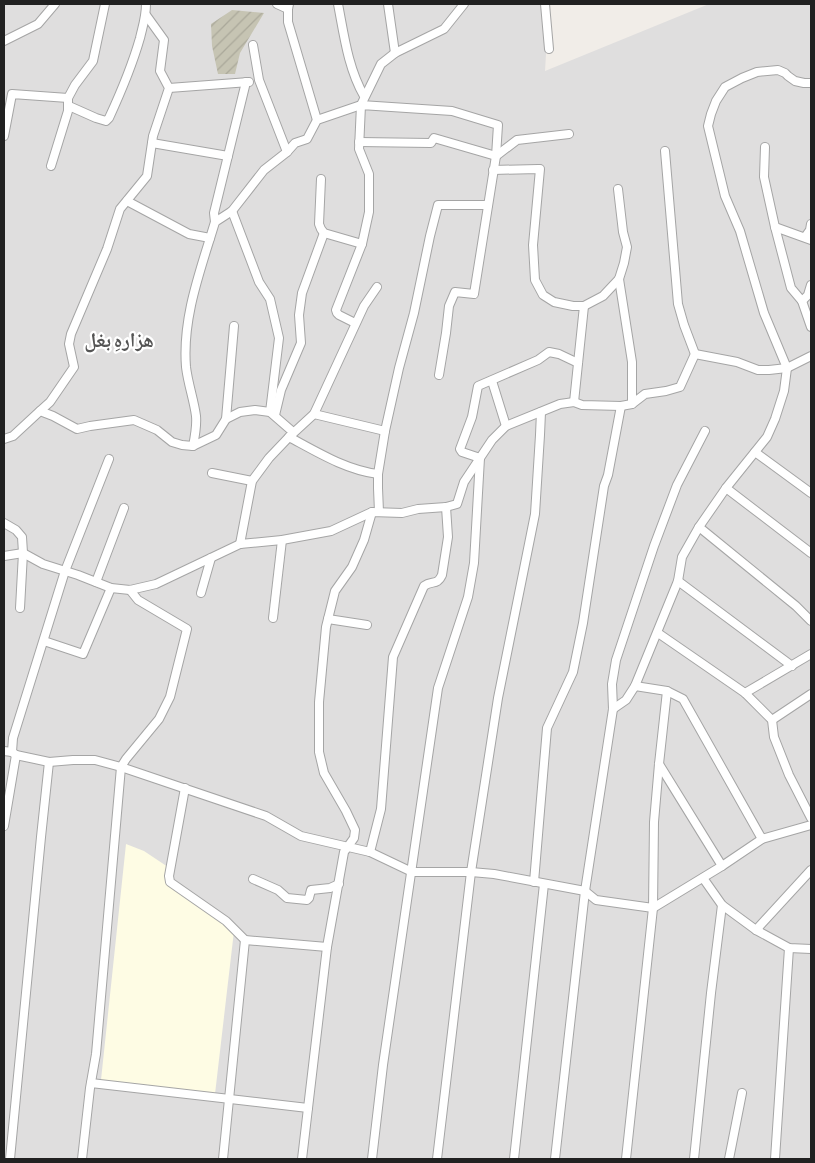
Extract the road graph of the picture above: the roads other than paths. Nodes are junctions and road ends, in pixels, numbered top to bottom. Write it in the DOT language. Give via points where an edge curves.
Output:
graph roads {
  1 [pos="55,4"];
  2 [pos="104,4"];
  3 [pos="146,4"];
  4 [pos="277,4"];
  5 [pos="338,4"];
  6 [pos="388,4"];
  7 [pos="464,4"];
  8 [pos="545,4"];
  9 [pos="288,6"];
  10 [pos="146,16"];
  11 [pos="4,41"];
  12 [pos="253,45"];
  13 [pos="549,49"];
  14 [pos="395,53"];
  15 [pos="259,80"];
  16 [pos="246,82"];
  17 [pos="811,83"];
  18 [pos="169,88"];
  19 [pos="364,96"];
  20 [pos="68,102"];
  21 [pos="361,105"];
  22 [pos="317,120"];
  23 [pos="569,134"];
  24 [pos="4,136"];
  25 [pos="359,142"];
  26 [pos="152,143"];
  27 [pos="765,147"];
  28 [pos="665,151"];
  29 [pos="287,152"];
  30 [pos="228,156"];
  31 [pos="496,156"];
  32 [pos="51,166"];
  33 [pos="493,170"];
  34 [pos="321,179"];
  35 [pos="618,189"];
  36 [pos="126,201"];
  37 [pos="488,205"];
  38 [pos="232,211"];
  39 [pos="215,222"];
  40 [pos="811,224"];
  41 [pos="774,228"];
  42 [pos="324,232"];
  43 [pos="210,238"];
  44 [pos="808,239"];
  45 [pos="362,244"];
  46 [pos="619,279"];
  47 [pos="811,285"];
  48 [pos="376,287"];
  49 [pos="802,301"];
  50 [pos="584,306"];
  51 [pos="355,323"];
  52 [pos="234,326"];
  53 [pos="811,327"];
  54 [pos="695,354"];
  55 [pos="811,356"];
  56 [pos="578,363"];
  57 [pos="787,368"];
  58 [pos="439,376"];
  59 [pos="492,381"];
  60 [pos="574,402"];
  61 [pos="632,404"];
  62 [pos="621,406"];
  63 [pos="40,411"];
  64 [pos="540,412"];
  65 [pos="272,413"];
  66 [pos="314,414"];
  67 [pos="226,419"];
  68 [pos="506,426"];
  69 [pos="705,430"];
  70 [pos="386,432"];
  71 [pos="291,434"];
  72 [pos="4,439"];
  73 [pos="194,446"];
  74 [pos="755,452"];
  75 [pos="480,458"];
  76 [pos="109,459"];
  77 [pos="212,473"];
  78 [pos="378,474"];
  79 [pos="252,481"];
  80 [pos="726,488"];
  81 [pos="811,493"];
  82 [pos="446,507"];
  83 [pos="124,508"];
  84 [pos="375,512"];
  85 [pos="4,523"];
  86 [pos="699,527"];
  87 [pos="282,540"];
  88 [pos="240,544"];
  89 [pos="23,553"];
  90 [pos="811,553"];
  91 [pos="4,556"];
  92 [pos="211,558"];
  93 [pos="65,571"];
  94 [pos="678,581"];
  95 [pos="96,582"];
  96 [pos="112,588"];
  97 [pos="130,590"];
  98 [pos="201,593"];
  99 [pos="20,608"];
  100 [pos="273,618"];
  101 [pos="328,619"];
  102 [pos="811,621"];
  103 [pos="367,625"];
  104 [pos="658,633"];
  105 [pos="44,641"];
  106 [pos="811,654"];
  107 [pos="792,666"];
  108 [pos="635,686"];
  109 [pos="667,691"];
  110 [pos="745,693"];
  111 [pos="811,694"];
  112 [pos="613,708"];
  113 [pos="772,720"];
  114 [pos="11,753"];
  115 [pos="49,762"];
  116 [pos="659,764"];
  117 [pos="121,767"];
  118 [pos="185,788"];
  119 [pos="5,814"];
  120 [pos="811,818"];
  121 [pos="811,825"];
  122 [pos="4,826"];
  123 [pos="762,840"];
  124 [pos="348,846"];
  125 [pos="370,852"];
  126 [pos="722,866"];
  127 [pos="811,870"];
  128 [pos="412,872"];
  129 [pos="472,872"];
  130 [pos="704,878"];
  131 [pos="253,879"];
  132 [pos="534,882"];
  133 [pos="339,884"];
  134 [pos="544,884"];
  135 [pos="585,891"];
  136 [pos="722,905"];
  137 [pos="652,908"];
  138 [pos="756,930"];
  139 [pos="245,940"];
  140 [pos="328,947"];
  141 [pos="789,948"];
  142 [pos="811,949"];
  143 [pos="91,1083"];
  144 [pos="742,1093"];
  145 [pos="229,1100"];
  146 [pos="308,1108"];
  147 [pos="10,1159"];
  148 [pos="82,1159"];
  149 [pos="223,1159"];
  150 [pos="302,1159"];
  151 [pos="372,1159"];
  152 [pos="436,1159"];
  153 [pos="514,1159"];
  154 [pos="555,1159"];
  155 [pos="626,1159"];
  156 [pos="694,1159"];
  157 [pos="729,1159"];
  158 [pos="775,1159"];
  1 -- 11 [label="street" via="38,24"];
  2 -- 20 [label="street" via="93,61 75,85"];
  3 -- 10 [label="street"];
  4 -- 9 [label="street"];
  5 -- 19 [label="street" via="346,46"];
  6 -- 14 [label="street"];
  7 -- 14 [label="street" via="444,29"];
  8 -- 13 [label="street"];
  9 -- 22 [label="street" via="288,22"];
  10 -- 18 [label="street" via="164,40 160,71"];
  10 -- 20 [label="street" via="125,84 109,118 106,121 96,118"];
  12 -- 15 [label="street"];
  14 -- 19 [label="street" via="381,64"];
  15 -- 16 [label="street"];
  15 -- 29 [label="street"];
  16 -- 18 [label="street"];
  16 -- 30 [label="street"];
  17 -- 57 [label="street" via="795,81 778,70 757,72 742,78 725,87 716,101 708,126 725,196 740,231 764,313"];
  18 -- 26 [label="street"];
  19 -- 21 [label="street"];
  20 -- 24 [label="street" via="12,94"];
  20 -- 32 [label="street"];
  21 -- 22 [label="street"];
  21 -- 25 [label="street"];
  21 -- 31 [label="street" via="452,111 498,124"];
  22 -- 29 [label="street" via="307,139 296,143"];
  23 -- 31 [label="street" via="517,140"];
  25 -- 31 [label="street" via="431,142 434,138"];
  25 -- 45 [label="street" via="369,174 369,212"];
  26 -- 30 [label="street"];
  26 -- 36 [label="street" via="147,176"];
  27 -- 41 [label="street" via="764,177"];
  28 -- 54 [label="street" via="678,304"];
  29 -- 38 [label="street" via="264,170"];
  30 -- 39 [label="street" via="214,213"];
  31 -- 33 [label="street"];
  33 -- 37 [label="street"];
  33 -- 50 [label="street" via="540,170 533,245 536,280 543,295 554,302"];
  34 -- 42 [label="street" via="319,224"];
  35 -- 46 [label="street" via="627,247"];
  36 -- 43 [label="street" via="189,234"];
  36 -- 63 [label="street" via="71,334 69,344 74,367"];
  37 -- 58 [label="street" via="474,294 455,292 449,306"];
  37 -- 70 [label="street" via="438,206"];
  38 -- 39 [label="street"];
  38 -- 65 [label="street" via="259,282 270,299 279,338"];
  39 -- 43 [label="street"];
  40 -- 44 [label="street"];
  41 -- 44 [label="street"];
  41 -- 49 [label="street" via="791,288"];
  42 -- 45 [label="street"];
  42 -- 65 [label="street" via="302,293 299,315 301,343"];
  43 -- 73 [label="street" via="193,294 186,332 186,368 196,415"];
  45 -- 51 [label="street" via="336,310"];
  46 -- 50 [label="street" via="603,296"];
  46 -- 61 [label="street" via="632,362"];
  47 -- 49 [label="street"];
  48 -- 51 [label="street"];
  49 -- 53 [label="street"];
  50 -- 56 [label="street"];
  51 -- 66 [label="street"];
  52 -- 67 [label="street"];
  54 -- 57 [label="street" via="737,362 758,370"];
  54 -- 61 [label="street" via="680,387 645,394"];
  55 -- 57 [label="street"];
  56 -- 59 [label="street" via="549,352"];
  56 -- 60 [label="street"];
  57 -- 74 [label="street" via="784,392 775,419"];
  59 -- 68 [label="street"];
  59 -- 75 [label="street" via="478,386 472,418 460,449"];
  60 -- 62 [label="street"];
  60 -- 64 [label="street"];
  61 -- 62 [label="street"];
  62 -- 132 [label="street" via="604,486 573,672 546,728"];
  63 -- 72 [label="street" via="13,436"];
  63 -- 73 [label="street" via="77,429 134,420 172,442"];
  64 -- 68 [label="street"];
  64 -- 129 [label="street" via="535,514 498,698"];
  65 -- 67 [label="street" via="255,410 240,412"];
  65 -- 71 [label="street"];
  66 -- 70 [label="street"];
  66 -- 71 [label="street"];
  67 -- 73 [label="street" via="216,435"];
  68 -- 75 [label="street"];
  69 -- 112 [label="street" via="677,485 616,660"];
  70 -- 78 [label="street"];
  71 -- 78 [label="street" via="336,462"];
  71 -- 79 [label="street"];
  74 -- 80 [label="street"];
  74 -- 81 [label="street"];
  75 -- 82 [label="street" via="464,482 457,504"];
  75 -- 128 [label="street" via="474,564 468,597 438,688"];
  76 -- 93 [label="street"];
  77 -- 79 [label="street"];
  78 -- 84 [label="street"];
  79 -- 88 [label="street"];
  80 -- 86 [label="street"];
  80 -- 90 [label="street"];
  82 -- 84 [label="street" via="402,513"];
  82 -- 125 [label="street" via="448,537 442,575 439,580 424,586 393,657 381,809"];
  83 -- 95 [label="street"];
  84 -- 87 [label="street" via="331,530"];
  84 -- 101 [label="street" via="352,567 335,592"];
  85 -- 89 [label="street" via="22,537"];
  86 -- 94 [label="street" via="682,557"];
  86 -- 102 [label="street"];
  87 -- 88 [label="street"];
  87 -- 100 [label="street"];
  88 -- 92 [label="street"];
  89 -- 91 [label="street"];
  89 -- 93 [label="street"];
  89 -- 99 [label="street"];
  92 -- 97 [label="street" via="156,584"];
  92 -- 98 [label="street"];
  93 -- 95 [label="street"];
  93 -- 105 [label="street"];
  94 -- 104 [label="street"];
  94 -- 107 [label="street"];
  95 -- 96 [label="street"];
  96 -- 97 [label="street"];
  96 -- 105 [label="street" via="83,654"];
  97 -- 117 [label="street" via="138,600 187,629 170,696 159,719"];
  101 -- 103 [label="street"];
  101 -- 124 [label="street" via="318,702 319,752 324,773 355,830"];
  104 -- 108 [label="street"];
  104 -- 110 [label="street"];
  105 -- 114 [label="street"];
  106 -- 107 [label="street"];
  107 -- 110 [label="street"];
  108 -- 109 [label="street"];
  108 -- 112 [label="street" via="626,700"];
  109 -- 116 [label="street"];
  109 -- 123 [label="street" via="682,700"];
  110 -- 113 [label="street"];
  111 -- 113 [label="street"];
  112 -- 135 [label="street"];
  113 -- 120 [label="street" via="774,736"];
  114 -- 115 [label="street"];
  114 -- 119 [label="street"];
  115 -- 117 [label="street" via="95,760"];
  115 -- 147 [label="street"];
  116 -- 126 [label="street"];
  116 -- 137 [label="street"];
  117 -- 118 [label="street"];
  117 -- 143 [label="street"];
  118 -- 124 [label="street" via="266,816 301,836"];
  118 -- 139 [label="street" via="170,882 226,922"];
  119 -- 122 [label="street"];
  121 -- 123 [label="street"];
  123 -- 126 [label="street"];
  124 -- 125 [label="street"];
  124 -- 133 [label="street" via="344,852"];
  125 -- 128 [label="street"];
  126 -- 130 [label="street"];
  127 -- 138 [label="street"];
  128 -- 129 [label="street"];
  128 -- 151 [label="street"];
  129 -- 132 [label="street"];
  129 -- 152 [label="street"];
  130 -- 136 [label="street"];
  130 -- 137 [label="street"];
  131 -- 133 [label="street" via="278,890 286,898 307,900 311,890"];
  132 -- 134 [label="street"];
  133 -- 140 [label="street"];
  134 -- 135 [label="street"];
  134 -- 153 [label="street"];
  135 -- 137 [label="street" via="596,900"];
  135 -- 154 [label="street"];
  136 -- 138 [label="street"];
  136 -- 156 [label="street"];
  137 -- 155 [label="street"];
  138 -- 141 [label="street"];
  139 -- 140 [label="street"];
  139 -- 145 [label="street"];
  140 -- 146 [label="street"];
  141 -- 142 [label="street"];
  141 -- 158 [label="street"];
  143 -- 145 [label="street"];
  143 -- 148 [label="street"];
  144 -- 157 [label="street"];
  145 -- 146 [label="street"];
  145 -- 149 [label="street"];
  146 -- 150 [label="street"];
}
